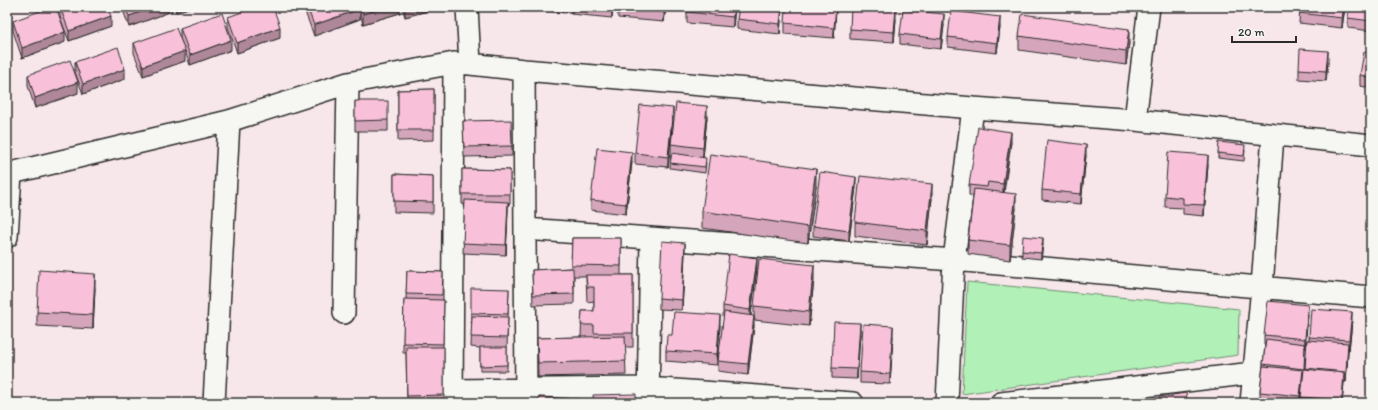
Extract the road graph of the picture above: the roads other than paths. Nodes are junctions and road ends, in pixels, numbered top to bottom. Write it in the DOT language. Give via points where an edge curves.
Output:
graph roads {
  1 [pos="466,7"];
  2 [pos="1149,7"];
  3 [pos="462,63"];
  4 [pos="524,70"];
  5 [pos="348,83"];
  6 [pos="973,108"];
  7 [pos="1135,120"];
  8 [pos="229,121"];
  9 [pos="1273,135"];
  10 [pos="1371,145"];
  11 [pos="9,173"];
  12 [pos="525,229"];
  13 [pos="7,237"];
  14 [pos="651,239"];
  15 [pos="954,260"];
  16 [pos="1262,287"];
  17 [pos="1371,297"];
  18 [pos="344,313"];
  19 [pos="1253,373"];
  20 [pos="526,396"];
  21 [pos="647,396"];
  22 [pos="452,397"];
  23 [pos="214,403"];
  24 [pos="853,403"];
  25 [pos="947,403"];
  26 [pos="1001,403"];
  27 [pos="1251,403"];
  1 -- 3 [label="street"];
  2 -- 7 [label="street"];
  3 -- 4 [label="street"];
  3 -- 5 [label="street"];
  3 -- 22 [label="street"];
  4 -- 6 [label="street"];
  4 -- 12 [label="street"];
  5 -- 8 [label="street"];
  5 -- 18 [label="street"];
  6 -- 7 [label="street"];
  6 -- 15 [label="street"];
  7 -- 9 [label="street"];
  8 -- 11 [label="street"];
  8 -- 23 [label="street"];
  9 -- 10 [label="street"];
  9 -- 16 [label="street"];
  11 -- 13 [label="street"];
  12 -- 14 [label="street"];
  12 -- 20 [label="street"];
  14 -- 15 [label="street"];
  14 -- 21 [label="street"];
  15 -- 16 [label="street"];
  15 -- 25 [label="street"];
  16 -- 17 [label="street"];
  16 -- 19 [label="street"];
  19 -- 26 [label="street"];
  19 -- 27 [label="street"];
  20 -- 21 [label="street"];
  20 -- 22 [label="street"];
  21 -- 24 [label="street"];
}
